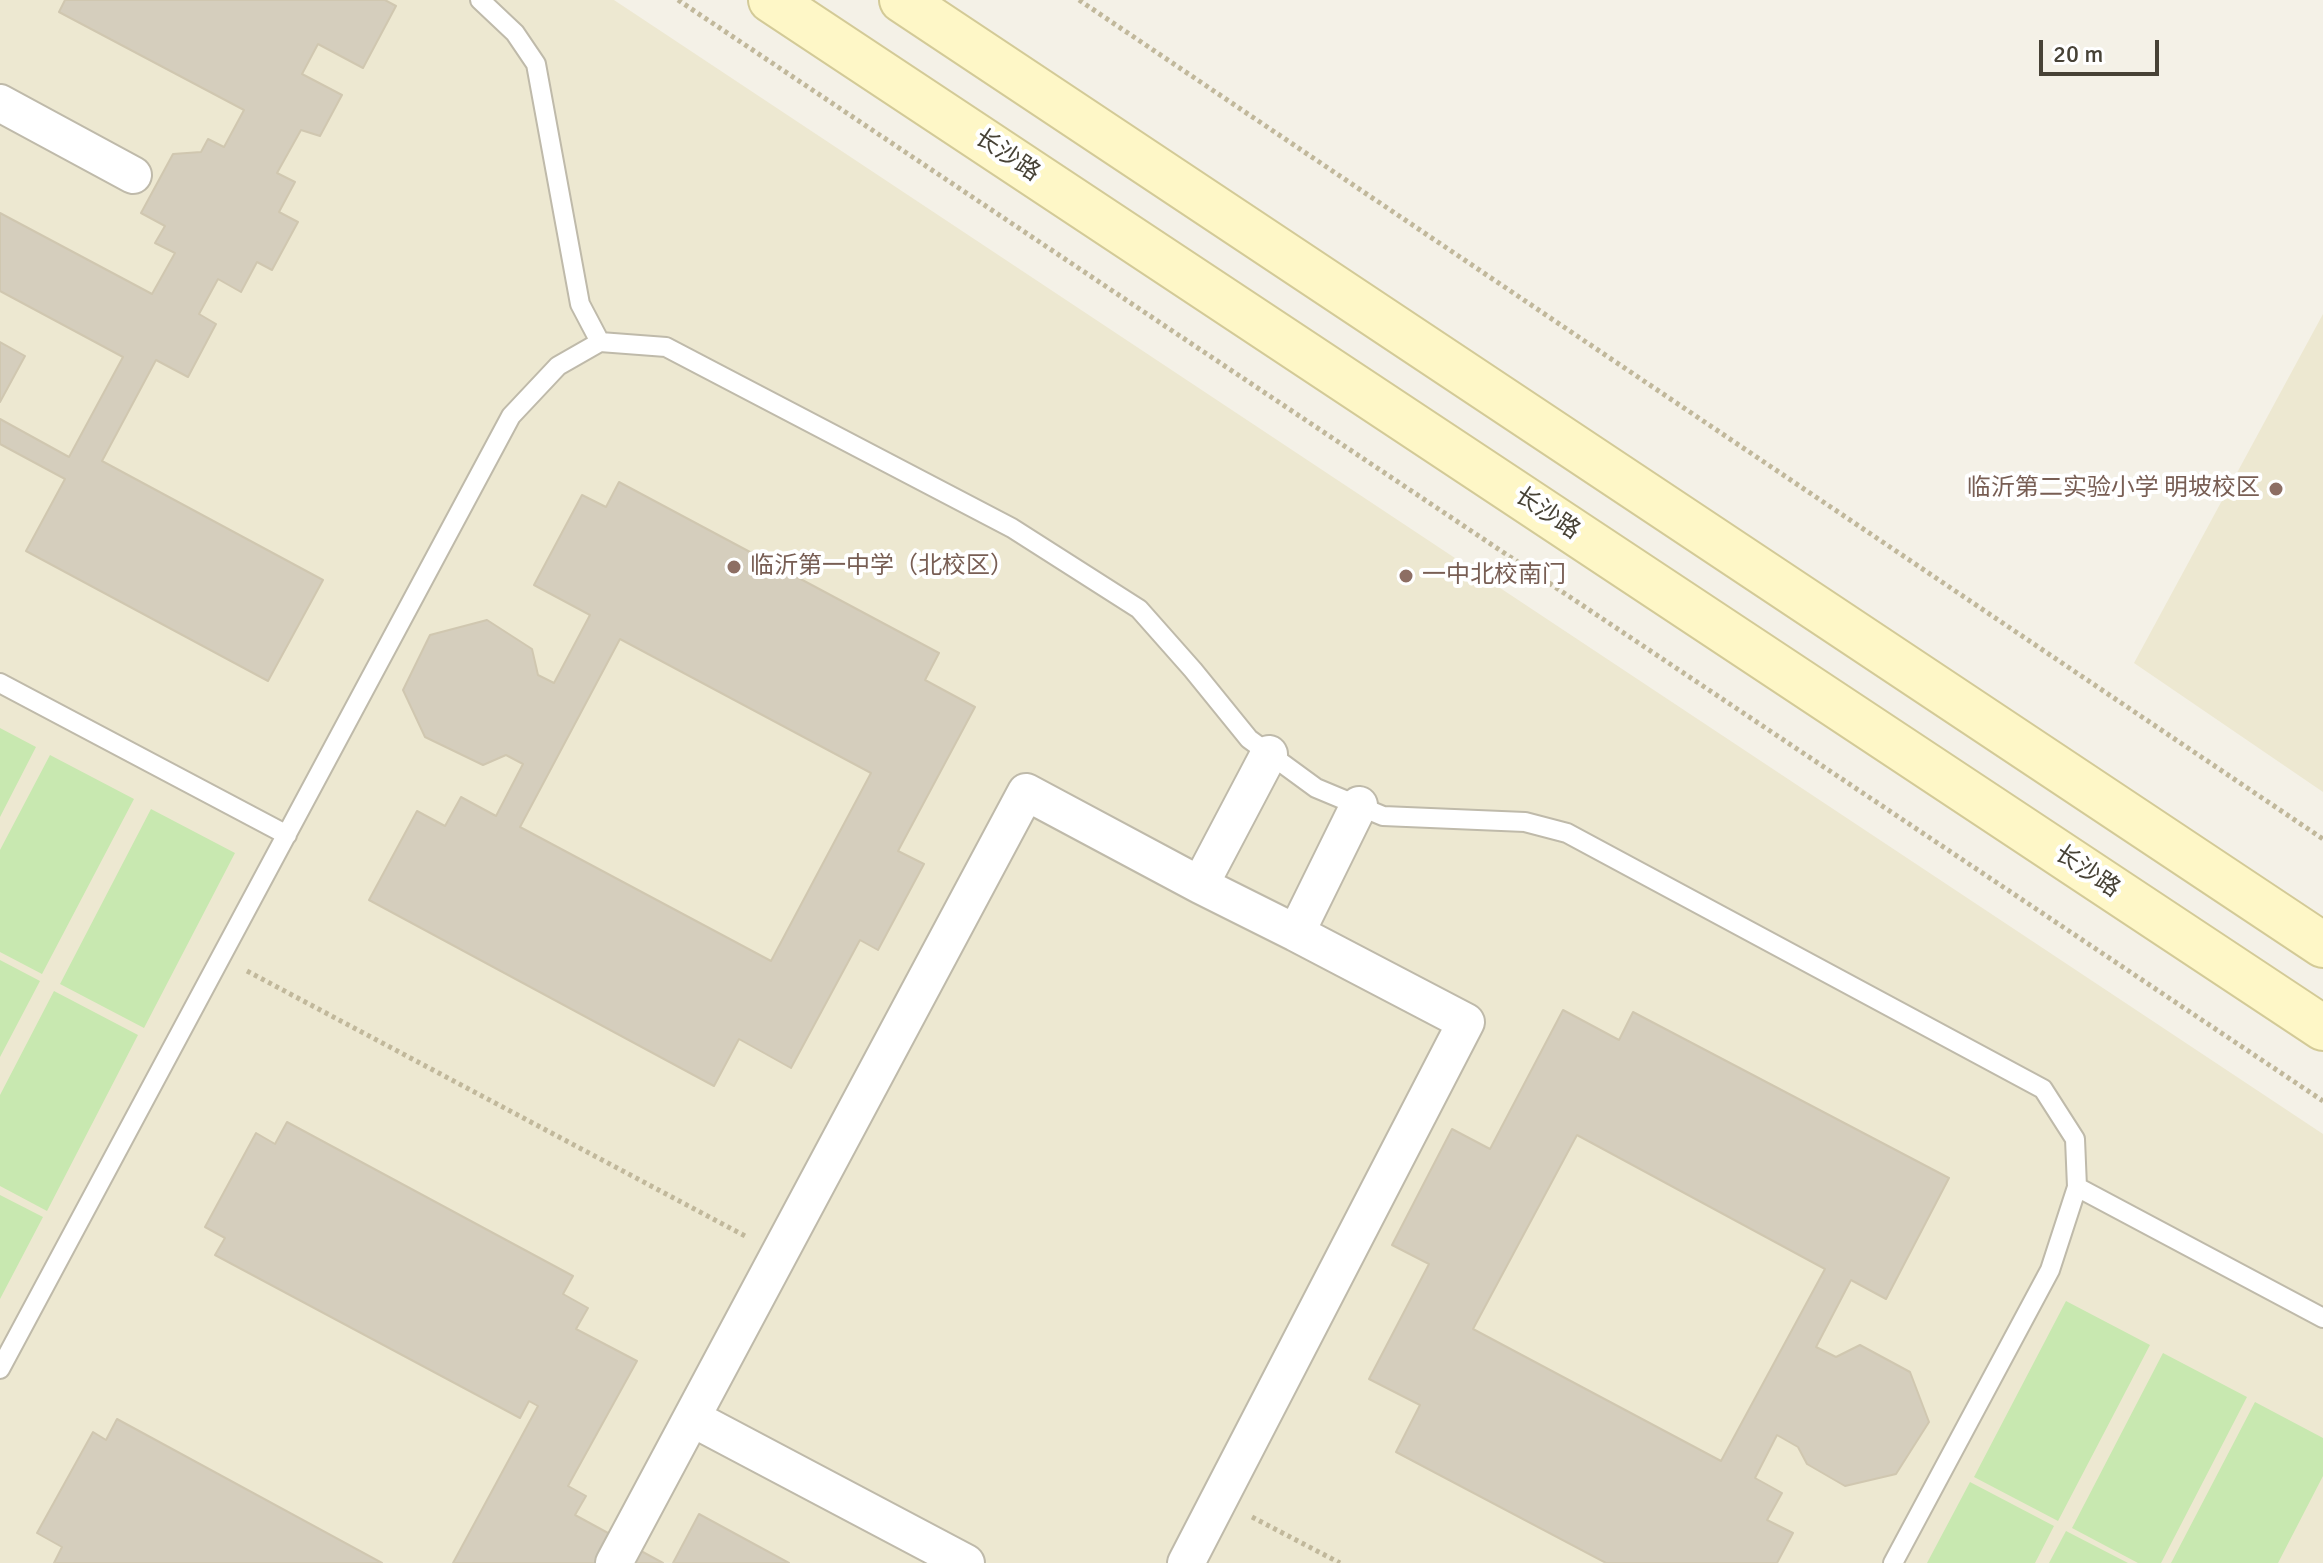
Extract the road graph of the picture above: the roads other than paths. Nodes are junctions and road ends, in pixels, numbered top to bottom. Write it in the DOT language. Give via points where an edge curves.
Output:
graph roads {
  1 [pos="480,0"];
  2 [pos="771,0"];
  3 [pos="902,0"];
  4 [pos="0,103"];
  5 [pos="133,175"];
  6 [pos="600,342"];
  7 [pos="0,683"];
  8 [pos="1269,754"];
  9 [pos="1359,805"];
  10 [pos="287,835"];
  11 [pos="1200,885"];
  12 [pos="1296,933"];
  13 [pos="2323,945"];
  14 [pos="2323,1028"];
  15 [pos="2077,1187"];
  16 [pos="2323,1318"];
  17 [pos="0,1369"];
  18 [pos="692,1418"];
  19 [pos="614,1563"];
  20 [pos="966,1563"];
  21 [pos="1186,1563"];
  22 [pos="1893,1563"];
  1 -- 6 [label="lane" via="515,33 536,64 580,304"];
  2 -- 14 [label="main road, 长沙路"];
  3 -- 13 [label="main road"];
  4 -- 5 [label="street"];
  6 -- 8 [label="lane" via="666,347 1012,528 1139,609 1249,739"];
  6 -- 10 [label="lane" via="558,366 511,416"];
  7 -- 10 [label="lane"];
  8 -- 9 [label="lane" via="1316,788"];
  8 -- 11 [label="street"];
  9 -- 12 [label="street"];
  9 -- 15 [label="lane" via="1383,816 1525,822 1567,833 2043,1089 2075,1139"];
  10 -- 17 [label="lane"];
  11 -- 12 [label="street"];
  11 -- 18 [label="street" via="1026,792"];
  12 -- 21 [label="street" via="1466,1022"];
  15 -- 16 [label="lane"];
  15 -- 22 [label="lane" via="2050,1270"];
  18 -- 19 [label="street"];
  18 -- 20 [label="street"];
}
